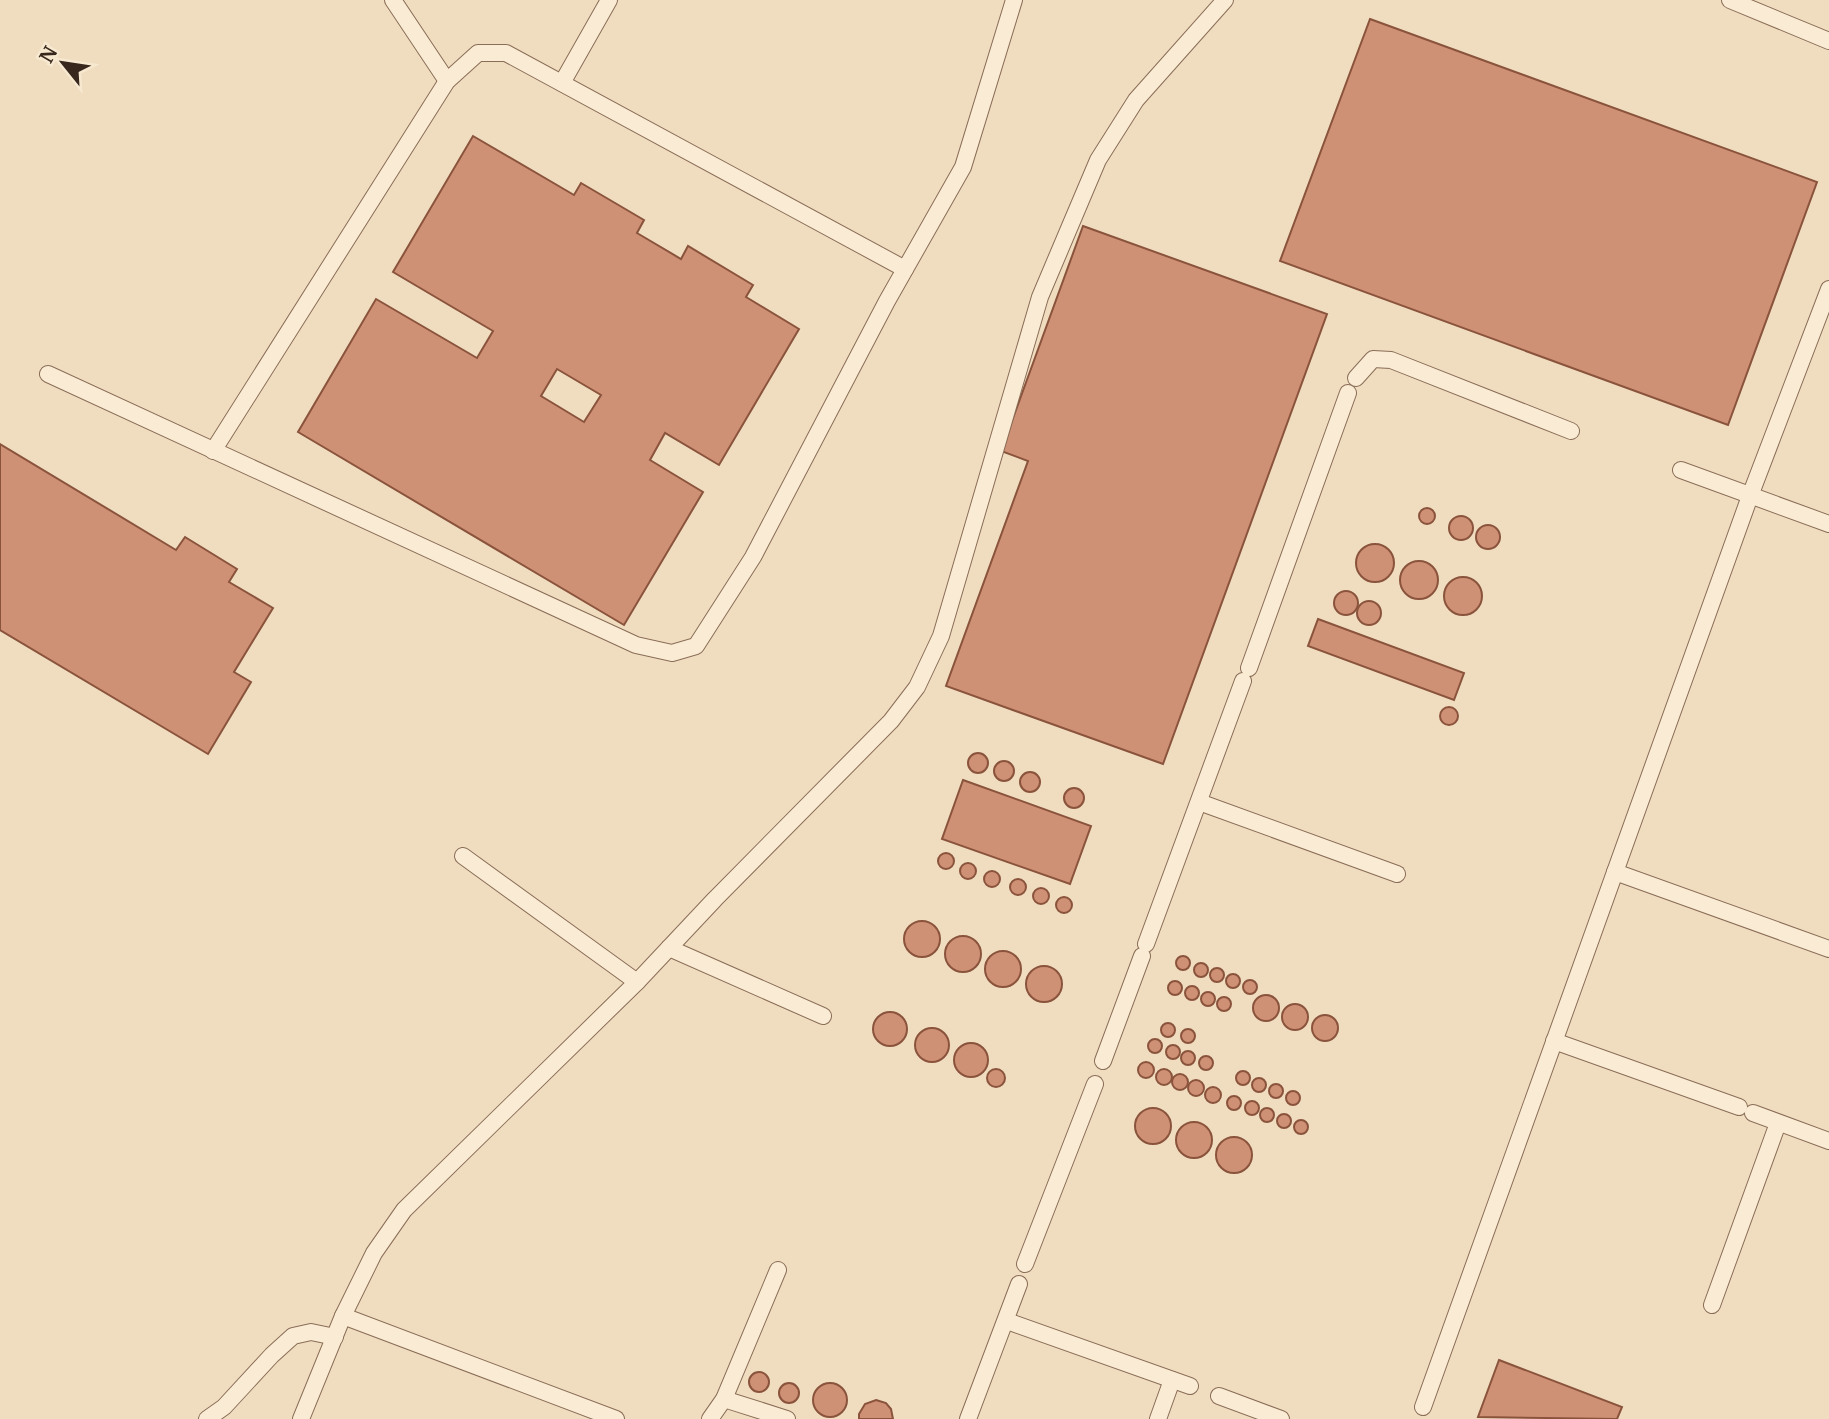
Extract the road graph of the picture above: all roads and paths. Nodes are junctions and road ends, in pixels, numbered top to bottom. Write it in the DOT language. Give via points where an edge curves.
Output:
graph roads {
  1 [pos="393,0"];
  2 [pos="609,0"];
  3 [pos="1014,0"];
  4 [pos="1225,0"];
  5 [pos="1730,0"];
  6 [pos="1829,41"];
  7 [pos="447,80"];
  8 [pos="562,83"];
  9 [pos="905,269"];
  10 [pos="1829,289"];
  11 [pos="48,374"];
  12 [pos="1356,378"];
  13 [pos="1348,393"];
  14 [pos="1571,431"];
  15 [pos="213,450"];
  16 [pos="1681,470"];
  17 [pos="1750,496"];
  18 [pos="1829,524"];
  19 [pos="1199,802"];
  20 [pos="463,856"];
  21 [pos="1615,872"];
  22 [pos="1397,874"];
  23 [pos="669,948"];
  24 [pos="1829,949"];
  25 [pos="637,982"];
  26 [pos="823,1016"];
  27 [pos="1554,1041"];
  28 [pos="1103,1061"];
  29 [pos="1095,1084"];
  30 [pos="1778,1124"];
  31 [pos="1829,1141"];
  32 [pos="1025,1264"];
  33 [pos="778,1270"];
  34 [pos="1019,1283"];
  35 [pos="1712,1305"];
  36 [pos="343,1315"];
  37 [pos="1007,1321"];
  38 [pos="335,1337"];
  39 [pos="1172,1380"];
  40 [pos="1190,1387"];
  41 [pos="1219,1396"];
  42 [pos="724,1399"];
  43 [pos="1423,1407"];
  44 [pos="206,1419"];
  45 [pos="301,1419"];
  46 [pos="616,1419"];
  47 [pos="710,1419"];
  48 [pos="787,1419"];
  49 [pos="968,1419"];
  50 [pos="1158,1419"];
  51 [pos="1281,1419"];
  1 -- 7 [label="lane"];
  2 -- 8 [label="lane"];
  3 -- 9 [label="lane" via="963,167"];
  4 -- 23 [label="lane" via="1136,100 1098,160 1040,297 941,636 917,687 891,721"];
  5 -- 6 [label="lane"];
  7 -- 8 [label="lane" via="478,53 506,52"];
  7 -- 15 [label="lane"];
  8 -- 9 [label="lane"];
  9 -- 15 [label="lane" via="753,557 696,646 672,653 636,645"];
  10 -- 17 [label="lane"];
  11 -- 15 [label="lane"];
  12 -- 14 [label="lane" via="1373,359 1391,360"];
  13 -- 19 [label="lane"];
  16 -- 17 [label="lane"];
  17 -- 18 [label="lane"];
  17 -- 21 [label="lane"];
  19 -- 22 [label="lane"];
  19 -- 28 [label="lane"];
  20 -- 25 [label="lane"];
  21 -- 24 [label="lane"];
  21 -- 27 [label="lane"];
  23 -- 25 [label="lane"];
  23 -- 26 [label="lane"];
  25 -- 36 [label="lane" via="404,1210 374,1253"];
  27 -- 30 [label="lane"];
  27 -- 43 [label="lane"];
  29 -- 32 [label="lane"];
  30 -- 31 [label="lane"];
  30 -- 35 [label="lane"];
  33 -- 42 [label="lane"];
  34 -- 37 [label="lane"];
  36 -- 38 [label="lane"];
  36 -- 46 [label="lane"];
  37 -- 39 [label="lane"];
  37 -- 49 [label="lane"];
  38 -- 44 [label="lane" via="311,1332 293,1336 224,1407"];
  38 -- 45 [label="lane"];
  39 -- 40 [label="lane"];
  39 -- 50 [label="lane"];
  41 -- 51 [label="lane"];
  42 -- 47 [label="lane"];
  42 -- 48 [label="lane"];
}
